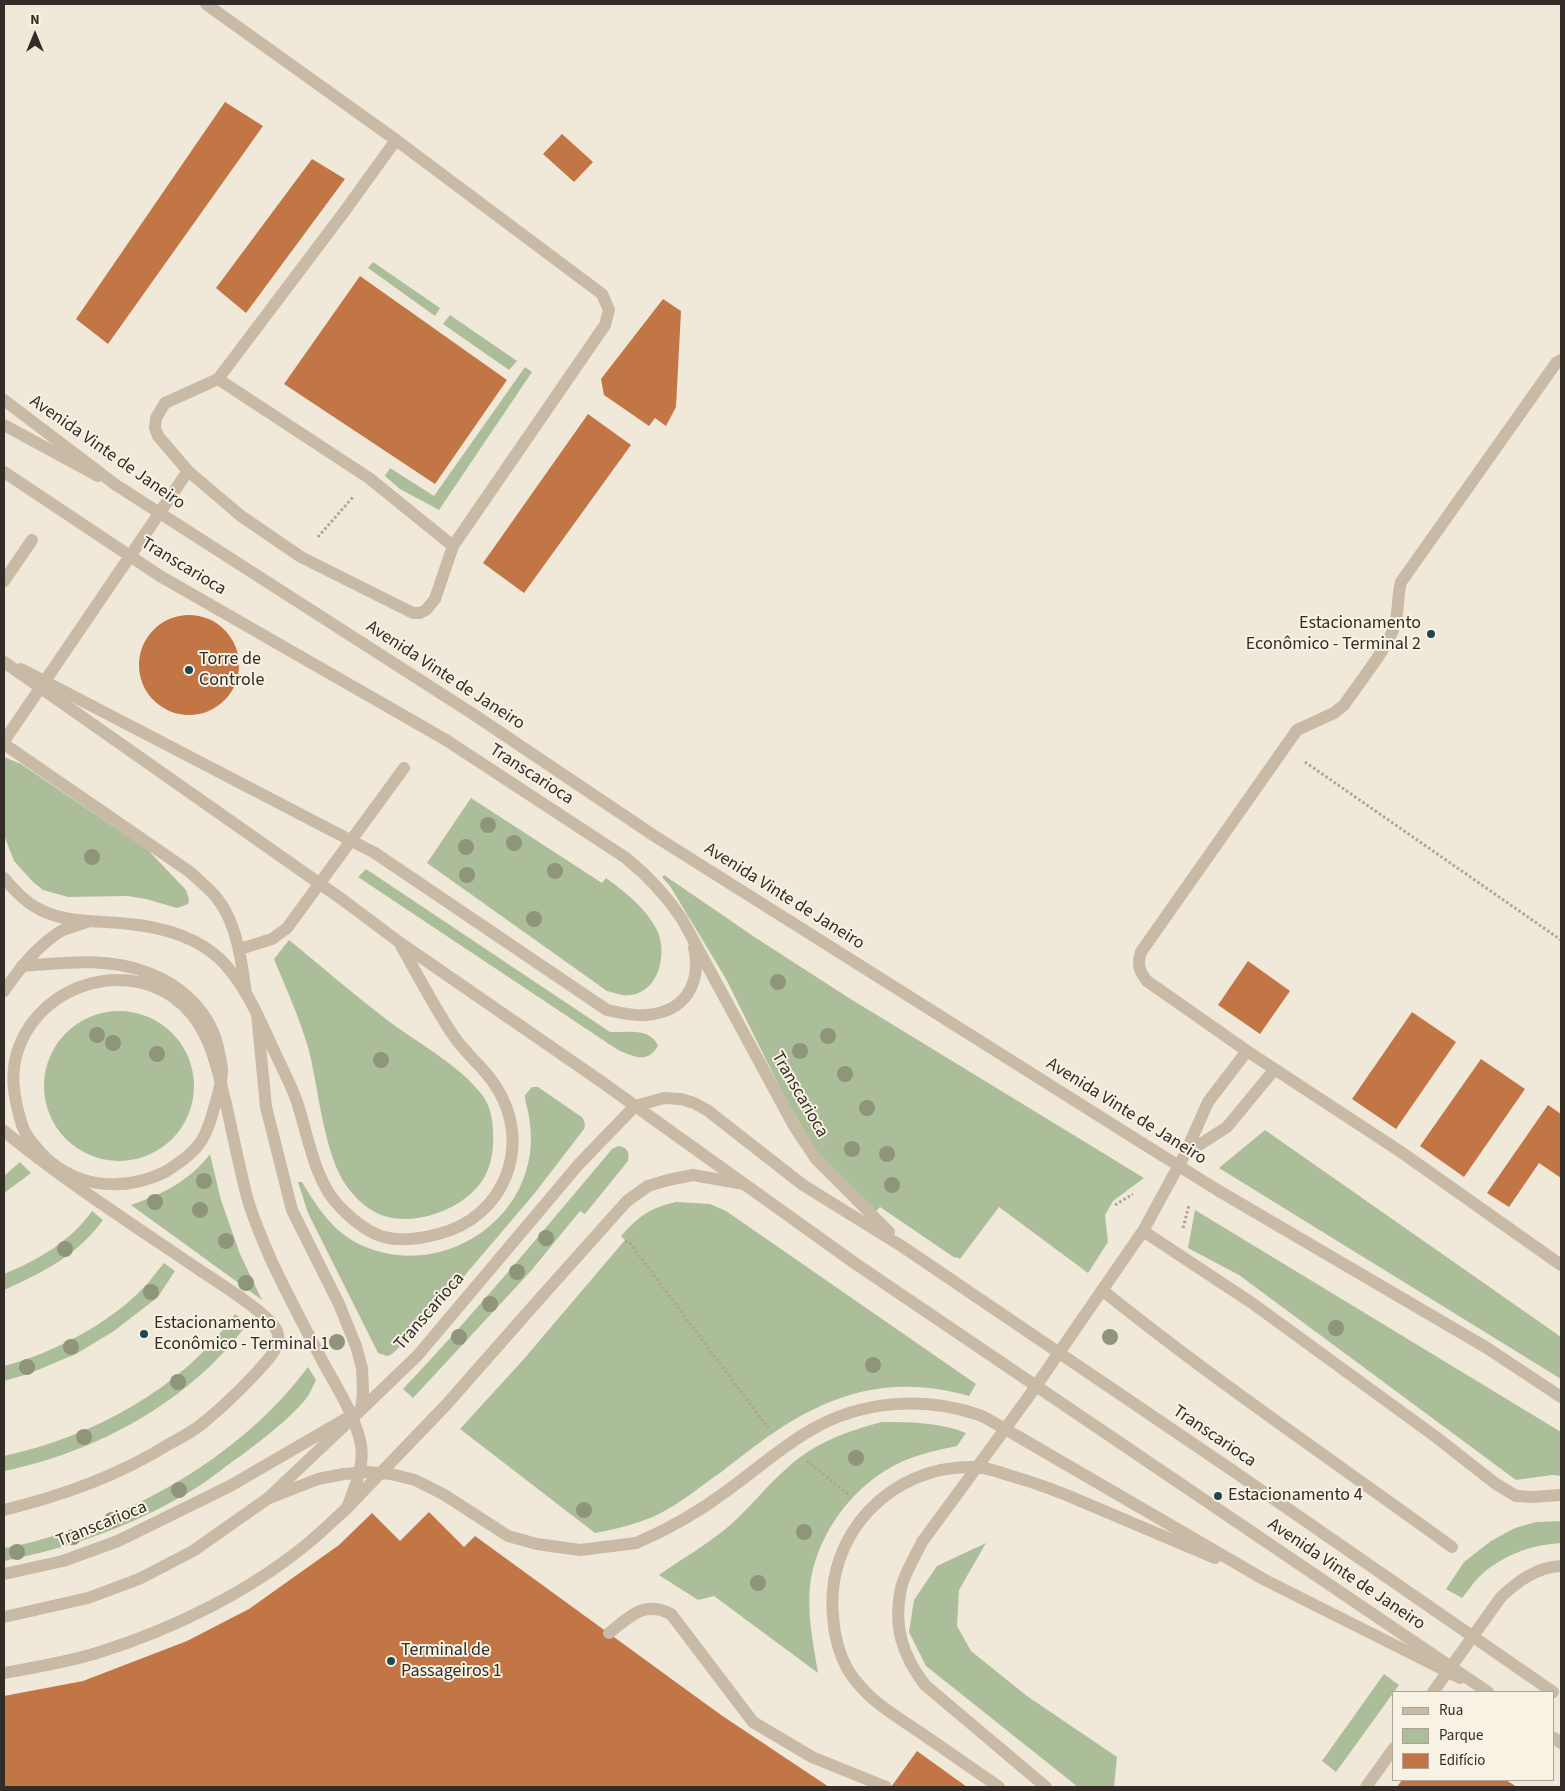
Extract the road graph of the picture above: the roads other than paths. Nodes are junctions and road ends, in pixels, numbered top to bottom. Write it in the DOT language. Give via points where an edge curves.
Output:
graph roads {
  1 [pos="206,4"];
  2 [pos="396,140"];
  3 [pos="1561,360"];
  4 [pos="218,379"];
  5 [pos="4,400"];
  6 [pos="4,425"];
  7 [pos="4,472"];
  8 [pos="188,472"];
  9 [pos="116,486"];
  10 [pos="32,540"];
  11 [pos="454,546"];
  12 [pos="4,581"];
  13 [pos="4,661"];
  14 [pos="4,742"];
  15 [pos="404,768"];
  16 [pos="4,878"];
  17 [pos="87,922"];
  18 [pos="692,937"];
  19 [pos="399,942"];
  20 [pos="240,948"];
  21 [pos="22,966"];
  22 [pos="4,990"];
  23 [pos="246,994"];
  24 [pos="257,1014"];
  25 [pos="1247,1051"];
  26 [pos="1274,1070"];
  27 [pos="635,1106"];
  28 [pos="4,1132"];
  29 [pos="1184,1154"];
  30 [pos="744,1184"];
  31 [pos="1143,1231"];
  32 [pos="903,1247"];
  33 [pos="1561,1265"];
  34 [pos="1102,1290"];
  35 [pos="1561,1397"];
  36 [pos="361,1410"];
  37 [pos="1561,1495"];
  38 [pos="267,1499"];
  39 [pos="347,1508"];
  40 [pos="4,1510"];
  41 [pos="1452,1547"];
  42 [pos="1561,1566"];
  43 [pos="4,1574"];
  44 [pos="1265,1580"];
  45 [pos="4,1617"];
  46 [pos="609,1633"];
  47 [pos="4,1673"];
  48 [pos="1434,1691"];
  49 [pos="1486,1691"];
  50 [pos="1487,1691"];
  51 [pos="1552,1691"];
  52 [pos="1392,1751"];
  53 [pos="886,1787"];
  54 [pos="999,1787"];
  55 [pos="1046,1787"];
  56 [pos="1366,1787"];
  1 -- 2 [label="street"];
  2 -- 4 [label="street"];
  2 -- 11 [label="street" via="602,294 609,310 605,325"];
  3 -- 25 [label="street" via="1401,582 1396,623 1390,638 1344,705 1297,730 1141,952 1138,967 1147,981"];
  4 -- 8 [label="street" via="165,403 156,418 158,436"];
  4 -- 11 [label="street" via="369,478"];
  5 -- 9 [label="street, Avenida Vinte de Janeiro"];
  6 -- 9 [label="street"];
  7 -- 18 [label="street, Transcarioca, bridge" via="160,576 446,740 626,858 666,895"];
  8 -- 11 [label="street" via="241,516 301,557 413,613 426,610 435,599"];
  8 -- 14 [label="street"];
  9 -- 35 [label="street, Avenida Vinte de Janeiro, bridge" via="473,714 653,835 1219,1191 1487,1348"];
  10 -- 12 [label="street"];
  13 -- 18 [label="street, bridge" via="374,853 608,1010 646,1016 677,1005 689,994 696,980 697,961"];
  13 -- 19 [label="street, Avenida Vinte de Janeiro, bridge"];
  14 -- 20 [label="street" via="190,872 216,897"];
  15 -- 20 [label="street" via="287,928 272,939"];
  16 -- 17 [label="street" via="36,908 58,917"];
  17 -- 21 [label="street" via="62,931"];
  17 -- 23 [label="street" via="161,929 195,941 220,960"];
  18 -- 32 [label="street, Transcarioca" via="794,1126 816,1159"];
  19 -- 24 [label="street" via="452,1035 495,1085 512,1124 513,1157 507,1176 475,1218 447,1232 418,1239 385,1239 358,1225 337,1205 320,1177 296,1099"];
  19 -- 27 [label="street, Avenida Vinte de Janeiro"];
  20 -- 23 [label="street"];
  21 -- 22 [label="street"];
  21 -- 39 [label="street, bridge" via="114,963 147,972 178,988 200,1008 216,1039 222,1070 217,1098 210,1122 196,1148 180,1163 149,1180 126,1185 98,1184 56,1167 37,1149 24,1130 14,1099 13,1074 18,1048 28,1026 44,1007 84,984 113,979 137,981 158,988 182,1003 197,1020 214,1055 247,1198 260,1236 354,1420 362,1458"];
  23 -- 24 [label="street"];
  24 -- 36 [label="street" via="266,1107 292,1210 339,1304 356,1346 362,1368"];
  25 -- 26 [label="street"];
  25 -- 29 [label="street" via="1208,1102"];
  26 -- 29 [label="street" via="1227,1127"];
  26 -- 33 [label="street" via="1401,1152"];
  27 -- 30 [label="street, Avenida Vinte de Janeiro"];
  27 -- 32 [label="street, Transcarioca" via="664,1098 694,1103 803,1185"];
  27 -- 36 [label="street, Transcarioca" via="579,1164 418,1355"];
  28 -- 40 [label="street" via="269,1320 277,1331 278,1342 275,1352 238,1392 202,1424 161,1450 104,1479 48,1499"];
  29 -- 31 [label="street"];
  30 -- 39 [label="street, bridge" via="693,1176 648,1186 627,1201 446,1405"];
  30 -- 50 [label="street, Avenida Vinte de Janeiro, bridge" via="856,1264"];
  31 -- 34 [label="street"];
  31 -- 37 [label="street" via="1252,1303 1496,1484 1516,1496"];
  32 -- 51 [label="street, Transcarioca, bridge"];
  34 -- 41 [label="street" via="1160,1337"];
  34 -- 55 [label="street" via="922,1542 901,1587 901,1643 906,1657 925,1685"];
  36 -- 38 [label="street"];
  36 -- 43 [label="street, Transcarioca" via="230,1486 118,1541 62,1561"];
  38 -- 44 [label="street, bridge" via="318,1479 368,1472 391,1474 414,1480 443,1494 508,1536 580,1550 636,1543 696,1512 812,1429 882,1404 945,1406 978,1414"];
  38 -- 45 [label="street" via="193,1551 139,1579 88,1598"];
  39 -- 47 [label="street" via="261,1577 210,1607 100,1652"];
  42 -- 48 [label="street" via="1532,1573 1501,1597"];
  44 -- 49 [label="street, bridge"];
  44 -- 54 [label="street, bridge" via="1048,1486 994,1471 972,1467 932,1472 910,1480 878,1502 852,1531 834,1573 833,1622 836,1641 847,1668 865,1692 884,1709"];
  46 -- 53 [label="street" via="638,1610 660,1609 671,1614 753,1722 812,1757"];
  52 -- 56 [label="street"];
}
